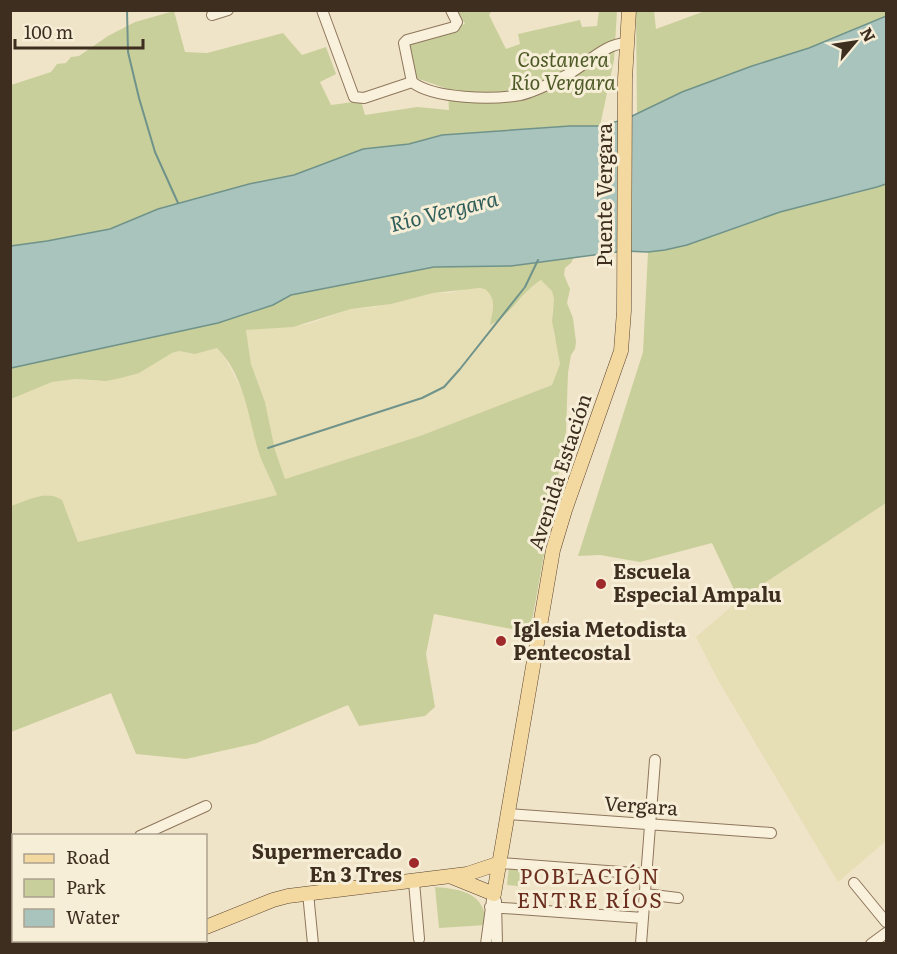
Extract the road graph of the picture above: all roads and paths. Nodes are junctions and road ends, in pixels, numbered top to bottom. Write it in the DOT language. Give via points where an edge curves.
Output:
graph roads {
  1 [pos="228,10"];
  2 [pos="322,10"];
  3 [pos="451,10"];
  4 [pos="629,10"];
  5 [pos="212,15"];
  6 [pos="627,42"];
  7 [pos="412,82"];
  8 [pos="624,311"];
  9 [pos="655,760"];
  10 [pos="206,806"];
  11 [pos="508,814"];
  12 [pos="650,824"];
  13 [pos="771,833"];
  14 [pos="144,834"];
  15 [pos="500,863"];
  16 [pos="647,874"];
  17 [pos="452,877"];
  18 [pos="414,882"];
  19 [pos="854,883"];
  20 [pos="308,893"];
  21 [pos="645,894"];
  22 [pos="678,898"];
  23 [pos="494,903"];
  24 [pos="643,918"];
  25 [pos="886,922"];
  26 [pos="207,927"];
  27 [pos="886,933"];
  28 [pos="419,939"];
  29 [pos="314,944"];
  30 [pos="486,944"];
  31 [pos="497,944"];
  32 [pos="641,944"];
  33 [pos="871,944"];
  1 -- 5 [label="street"];
  2 -- 7 [label="street" via="354,97 364,98"];
  3 -- 7 [label="street" via="456,25 405,42"];
  4 -- 6 [label="main road, Puente Vergara"];
  6 -- 7 [label="street" via="610,47 564,77 522,95 451,96"];
  6 -- 8 [label="main road, Puente Vergara"];
  8 -- 11 [label="main road, Avenida Estación" via="617,364 553,550"];
  9 -- 12 [label="street"];
  10 -- 14 [label="street"];
  11 -- 12 [label="street, Vergara"];
  11 -- 15 [label="main road, Avenida Estación"];
  12 -- 13 [label="street, Vergara"];
  12 -- 16 [label="street"];
  15 -- 16 [label="street"];
  15 -- 17 [label="main road"];
  15 -- 23 [label="main road, Avenida Estación"];
  16 -- 21 [label="street"];
  17 -- 18 [label="main road"];
  17 -- 23 [label="main road"];
  18 -- 20 [label="main road"];
  18 -- 28 [label="street"];
  19 -- 25 [label="street"];
  20 -- 26 [label="main road" via="273,900"];
  20 -- 29 [label="street"];
  21 -- 22 [label="street"];
  21 -- 24 [label="street"];
  23 -- 24 [label="street"];
  23 -- 30 [label="street, Avenida Estación"];
  23 -- 31 [label="street, Avenida Estación"];
  24 -- 32 [label="street"];
  27 -- 33 [label="street"];
}
